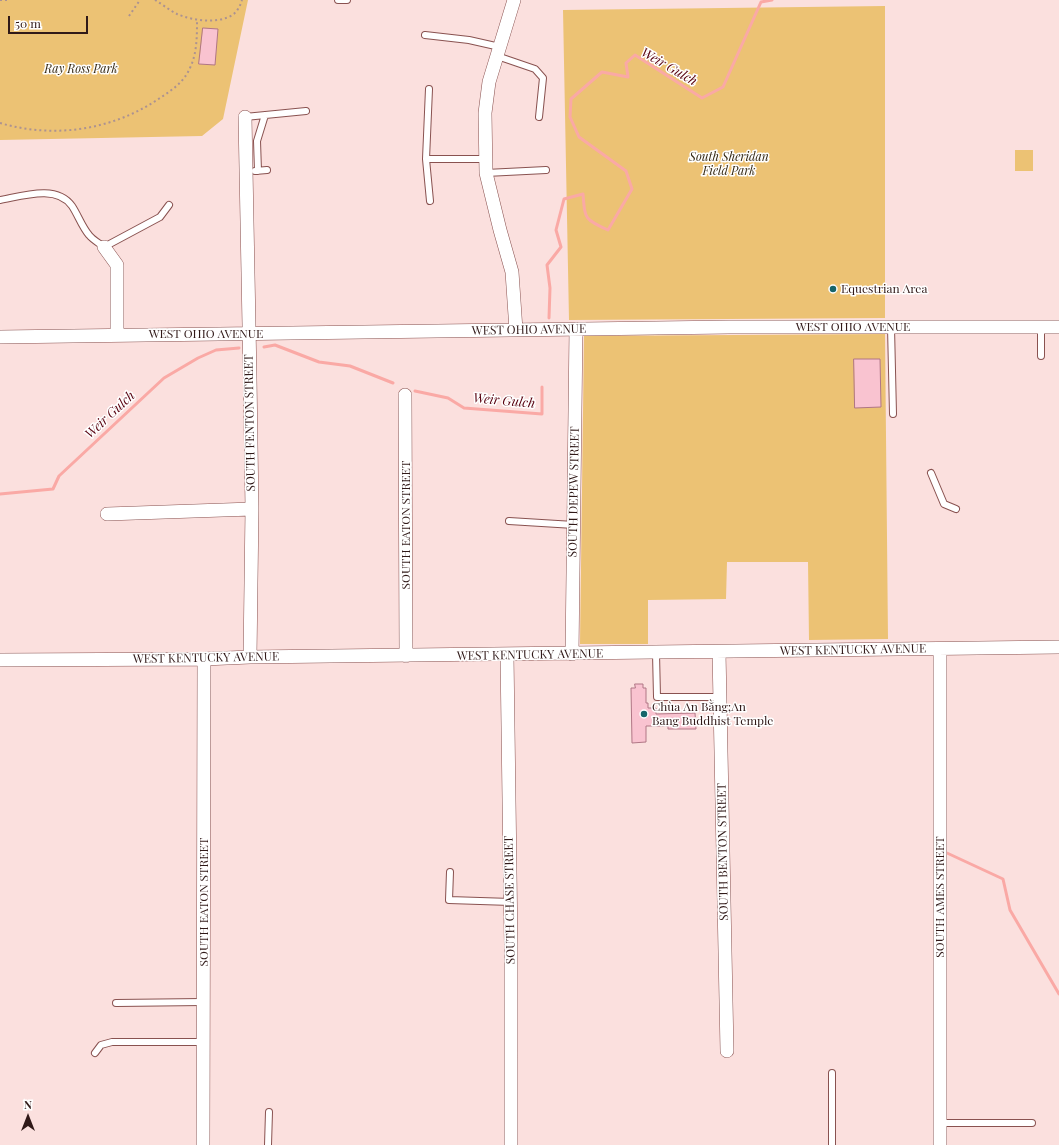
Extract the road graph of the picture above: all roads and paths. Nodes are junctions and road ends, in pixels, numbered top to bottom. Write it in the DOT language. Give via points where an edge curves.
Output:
graph roads {
  1 [pos="0,0"];
  2 [pos="7,0"];
  3 [pos="140,0"];
  4 [pos="155,0"];
  5 [pos="242,0"];
  6 [pos="338,0"];
  7 [pos="347,0"];
  8 [pos="514,0"];
  9 [pos="129,16"];
  10 [pos="197,20"];
  11 [pos="425,35"];
  12 [pos="498,51"];
  13 [pos="429,89"];
  14 [pos="306,111"];
  15 [pos="265,115"];
  16 [pos="245,117"];
  17 [pos="539,117"];
  18 [pos="0,124"];
  19 [pos="426,159"];
  20 [pos="486,159"];
  21 [pos="267,170"];
  22 [pos="546,170"];
  23 [pos="252,171"];
  24 [pos="486,173"];
  25 [pos="0,200"];
  26 [pos="430,201"];
  27 [pos="169,205"];
  28 [pos="104,247"];
  29 [pos="891,327"];
  30 [pos="1041,327"];
  31 [pos="1059,327"];
  32 [pos="576,329"];
  33 [pos="516,330"];
  34 [pos="249,334"];
  35 [pos="117,335"];
  36 [pos="0,337"];
  37 [pos="1041,356"];
  38 [pos="405,395"];
  39 [pos="893,414"];
  40 [pos="931,473"];
  41 [pos="252,509"];
  42 [pos="956,509"];
  43 [pos="107,514"];
  44 [pos="509,521"];
  45 [pos="574,524"];
  46 [pos="1059,647"];
  47 [pos="940,649"];
  48 [pos="719,652"];
  49 [pos="656,653"];
  50 [pos="572,654"];
  51 [pos="507,655"];
  52 [pos="406,656"];
  53 [pos="250,657"];
  54 [pos="204,659"];
  55 [pos="0,660"];
  56 [pos="720,697"];
  57 [pos="450,872"];
  58 [pos="511,902"];
  59 [pos="203,1002"];
  60 [pos="116,1003"];
  61 [pos="204,1042"];
  62 [pos="727,1051"];
  63 [pos="95,1053"];
  64 [pos="832,1073"];
  65 [pos="269,1112"];
  66 [pos="940,1123"];
  67 [pos="1032,1123"];
  68 [pos="203,1145"];
  69 [pos="268,1145"];
  70 [pos="511,1145"];
  71 [pos="832,1145"];
  72 [pos="940,1145"];
  1 -- 2 [label="path"];
  3 -- 9 [label="path"];
  4 -- 10 [label="path" via="178,14"];
  5 -- 10 [label="path" via="238,10 227,18"];
  6 -- 7 [label="lane"];
  8 -- 12 [label="street"];
  10 -- 18 [label="path" via="195,54 190,69 175,87 139,111 97,126 72,130 50,132"];
  11 -- 12 [label="lane" via="469,40"];
  12 -- 17 [label="lane" via="535,69 543,78"];
  12 -- 20 [label="street" via="485,113"];
  13 -- 19 [label="lane"];
  14 -- 15 [label="lane"];
  15 -- 16 [label="lane"];
  15 -- 23 [label="lane"];
  16 -- 23 [label="street, SOUTH FENTON STREET"];
  19 -- 20 [label="lane"];
  19 -- 26 [label="lane"];
  20 -- 24 [label="street"];
  21 -- 23 [label="lane"];
  22 -- 24 [label="lane"];
  23 -- 34 [label="street, SOUTH FENTON STREET"];
  24 -- 33 [label="street" via="512,272"];
  25 -- 28 [label="lane" via="30,194 62,196 71,205 89,236"];
  27 -- 28 [label="lane" via="160,217"];
  28 -- 35 [label="street" via="117,266"];
  29 -- 30 [label="street, WEST OHIO AVENUE"];
  29 -- 32 [label="street, WEST OHIO AVENUE"];
  29 -- 39 [label="lane"];
  30 -- 31 [label="street, WEST OHIO AVENUE"];
  30 -- 37 [label="lane"];
  32 -- 33 [label="street, WEST OHIO AVENUE"];
  32 -- 45 [label="street, SOUTH DEPEW STREET"];
  33 -- 34 [label="street, WEST OHIO AVENUE"];
  34 -- 35 [label="street, WEST OHIO AVENUE"];
  34 -- 41 [label="street, SOUTH FENTON STREET"];
  35 -- 36 [label="street, WEST OHIO AVENUE"];
  38 -- 52 [label="street, SOUTH EATON STREET"];
  40 -- 42 [label="lane" via="944,504"];
  41 -- 43 [label="street"];
  41 -- 53 [label="street, SOUTH FENTON STREET"];
  44 -- 45 [label="lane"];
  45 -- 50 [label="street, SOUTH DEPEW STREET"];
  46 -- 47 [label="street, WEST KENTUCKY AVENUE"];
  47 -- 48 [label="street, WEST KENTUCKY AVENUE"];
  47 -- 66 [label="street, SOUTH AMES STREET"];
  48 -- 49 [label="street, WEST KENTUCKY AVENUE"];
  48 -- 56 [label="street, SOUTH BENTON STREET"];
  49 -- 50 [label="street, WEST KENTUCKY AVENUE"];
  49 -- 56 [label="lane" via="657,697"];
  50 -- 51 [label="street, WEST KENTUCKY AVENUE"];
  51 -- 52 [label="street, WEST KENTUCKY AVENUE"];
  51 -- 58 [label="street, SOUTH CHASE STREET"];
  52 -- 53 [label="street, WEST KENTUCKY AVENUE"];
  53 -- 54 [label="street, WEST KENTUCKY AVENUE"];
  54 -- 55 [label="street, WEST KENTUCKY AVENUE"];
  54 -- 59 [label="street, SOUTH EATON STREET"];
  56 -- 62 [label="street, SOUTH BENTON STREET"];
  57 -- 58 [label="lane" via="448,900"];
  58 -- 70 [label="street, SOUTH CHASE STREET"];
  59 -- 60 [label="lane"];
  59 -- 61 [label="street, SOUTH EATON STREET"];
  61 -- 63 [label="lane" via="112,1042 101,1045"];
  61 -- 68 [label="street, SOUTH EATON STREET"];
  64 -- 71 [label="lane"];
  65 -- 69 [label="lane"];
  66 -- 67 [label="lane"];
  66 -- 72 [label="street, SOUTH AMES STREET"];
}
